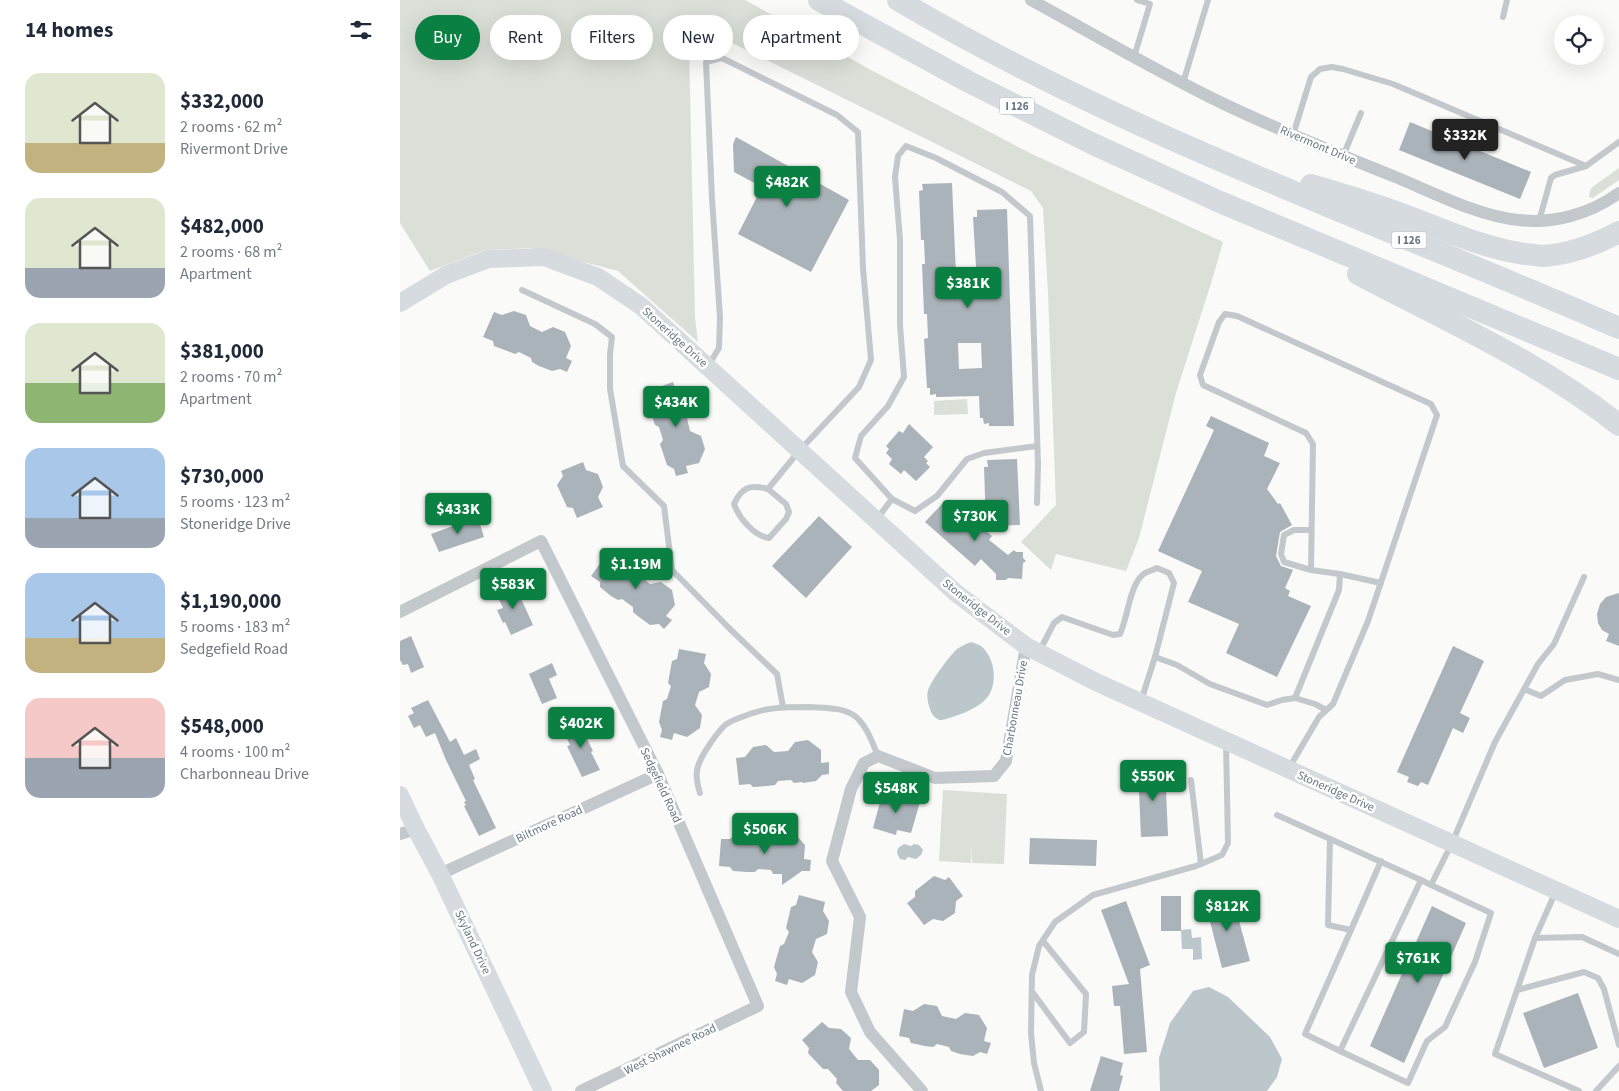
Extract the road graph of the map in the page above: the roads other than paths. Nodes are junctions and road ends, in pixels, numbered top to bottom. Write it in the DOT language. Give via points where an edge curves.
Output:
graph roads {
  1 [pos="819,0"];
  2 [pos="898,0"];
  3 [pos="1031,0"];
  4 [pos="1137,0"];
  5 [pos="1208,0"];
  6 [pos="1507,0"];
  7 [pos="1503,16"];
  8 [pos="1134,57"];
  9 [pos="1183,83"];
  10 [pos="1361,113"];
  11 [pos="1293,135"];
  12 [pos="1619,142"];
  13 [pos="1200,152"];
  14 [pos="1343,156"];
  15 [pos="1586,166"];
  16 [pos="1619,193"];
  17 [pos="1220,202"];
  18 [pos="1539,221"];
  19 [pos="1619,232"];
  20 [pos="522,290"];
  21 [pos="400,303"];
  22 [pos="1619,328"];
  23 [pos="707,367"];
  24 [pos="1619,369"];
  25 [pos="1619,425"];
  26 [pos="1037,446"];
  27 [pos="800,451"];
  28 [pos="768,489"];
  29 [pos="892,499"];
  30 [pos="1037,503"];
  31 [pos="876,520"];
  32 [pos="1311,530"];
  33 [pos="1311,570"];
  34 [pos="1340,574"];
  35 [pos="1584,577"];
  36 [pos="1381,583"];
  37 [pos="400,612"];
  38 [pos="1033,649"];
  39 [pos="1155,657"];
  40 [pos="1619,680"];
  41 [pos="1524,690"];
  42 [pos="1295,698"];
  43 [pos="1141,702"];
  44 [pos="783,706"];
  45 [pos="1326,710"];
  46 [pos="1226,741"];
  47 [pos="878,756"];
  48 [pos="1288,769"];
  49 [pos="658,774"];
  50 [pos="1191,780"];
  51 [pos="700,793"];
  52 [pos="400,795"];
  53 [pos="1277,815"];
  54 [pos="408,831"];
  55 [pos="1330,839"];
  56 [pos="1452,843"];
  57 [pos="1381,861"];
  58 [pos="1201,864"];
  59 [pos="440,874"];
  60 [pos="1421,880"];
  61 [pos="1431,886"];
  62 [pos="1556,890"];
  63 [pos="1619,919"];
  64 [pos="1351,930"];
  65 [pos="1535,938"];
  66 [pos="1043,940"];
  67 [pos="1619,954"];
  68 [pos="1517,990"];
  69 [pos="1032,993"];
  70 [pos="758,1006"];
  71 [pos="1619,1045"];
  72 [pos="1340,1051"];
  73 [pos="1619,1066"];
  74 [pos="920,1090"];
  75 [pos="543,1091"];
  76 [pos="581,1091"];
  77 [pos="1041,1091"];
  78 [pos="1579,1091"];
  79 [pos="1596,1091"];
  1 -- 17 [label="highway, I 126" via="969,82"];
  2 -- 13 [label="highway, I 126" via="1028,72"];
  3 -- 8 [label="street, Rivermont Drive"];
  4 -- 8 [label="lane" via="1150,4"];
  5 -- 9 [label="lane"];
  6 -- 7 [label="lane"];
  8 -- 9 [label="street, Rivermont Drive"];
  9 -- 11 [label="street, Rivermont Drive"];
  10 -- 14 [label="lane"];
  11 -- 14 [label="street, Rivermont Drive"];
  11 -- 15 [label="lane" via="1311,77 1320,69 1343,68 1393,84"];
  12 -- 15 [label="lane"];
  13 -- 19 [label="highway" via="1382,206 1506,251 1541,256 1577,251"];
  13 -- 22 [label="highway, I 126"];
  14 -- 18 [label="street, Rivermont Drive" via="1486,213 1520,221"];
  15 -- 18 [label="lane" via="1551,178"];
  16 -- 18 [label="street, Rivermont Drive" via="1584,212"];
  17 -- 24 [label="highway, I 126"];
  17 -- 25 [label="highway" via="1519,358 1588,400"];
  20 -- 44 [label="lane" via="595,324 612,337 610,389 623,466 664,506 672,570 777,674"];
  21 -- 23 [label="street, Stoneridge Drive" via="446,275 488,259 544,257 598,277 634,301"];
  23 -- 27 [label="street, Stoneridge Drive"];
  23 -- 27 [label="lane" via="719,348 720,317 706,62 722,58 837,115 858,132 863,268 871,360 859,386"];
  26 -- 29 [label="lane" via="984,453 967,459 937,496 915,511"];
  26 -- 29 [label="lane" via="1030,216 1002,192 906,146 898,156 895,177 904,377 888,406 861,436 855,458"];
  26 -- 30 [label="lane"];
  27 -- 28 [label="lane"];
  27 -- 31 [label="street, Stoneridge Drive"];
  28 -- 28 [label="lane" via="758,486 747,488 734,504 747,524 769,538 789,512 786,504"];
  29 -- 31 [label="lane"];
  31 -- 38 [label="street, Stoneridge Drive" via="956,593"];
  32 -- 33 [label="lane"];
  32 -- 33 [label="lane" via="1294,530 1284,536 1281,554 1284,562"];
  32 -- 36 [label="lane" via="1313,444 1306,433 1203,385 1200,375 1219,322 1225,314 1237,316 1431,404 1437,415"];
  33 -- 34 [label="lane"];
  34 -- 36 [label="lane"];
  34 -- 42 [label="lane" via="1339,590"];
  35 -- 41 [label="lane" via="1554,644"];
  36 -- 45 [label="lane" via="1333,704"];
  37 -- 49 [label="street, Sedgefield Road" via="541,541"];
  38 -- 39 [label="lane" via="1062,617 1114,635 1120,634 1135,584 1144,573 1157,568 1169,573 1174,583"];
  38 -- 43 [label="street, Stoneridge Drive"];
  38 -- 47 [label="street, Charbonneau Drive" via="1006,761 994,776 935,778"];
  39 -- 42 [label="lane" via="1177,665 1210,684 1266,705"];
  39 -- 43 [label="lane"];
  40 -- 41 [label="lane" via="1598,674 1565,680 1541,696"];
  41 -- 56 [label="lane" via="1495,742"];
  42 -- 45 [label="lane"];
  43 -- 46 [label="street, Stoneridge Drive"];
  44 -- 47 [label="lane" via="828,708 853,715 866,729"];
  44 -- 51 [label="lane" via="749,713 725,725 699,761 696,772"];
  45 -- 48 [label="lane"];
  46 -- 48 [label="street, Stoneridge Drive"];
  46 -- 58 [label="lane" via="1228,843 1222,855"];
  47 -- 74 [label="street" via="864,763 851,790 832,861 860,917 851,992 870,1032"];
  48 -- 56 [label="street, Stoneridge Drive"];
  49 -- 59 [label="street, Biltmore Road"];
  49 -- 70 [label="street, Sedgefield Road"];
  50 -- 58 [label="lane"];
  52 -- 54 [label="street, Skyland Drive"];
  53 -- 55 [label="lane"];
  54 -- 59 [label="street, Skyland Drive"];
  55 -- 57 [label="lane"];
  55 -- 64 [label="lane" via="1328,924"];
  56 -- 61 [label="lane"];
  56 -- 62 [label="street, Stoneridge Drive"];
  57 -- 60 [label="lane"];
  57 -- 64 [label="lane"];
  58 -- 66 [label="lane" via="1093,895 1055,922"];
  59 -- 75 [label="street, Skyland Drive"];
  60 -- 61 [label="lane"];
  60 -- 72 [label="lane"];
  61 -- 72 [label="lane" via="1491,913 1475,962 1446,1027 1427,1041 1408,1083"];
  62 -- 63 [label="street, Stoneridge Drive"];
  62 -- 65 [label="lane"];
  64 -- 72 [label="lane" via="1305,1034"];
  65 -- 67 [label="lane" via="1582,937"];
  65 -- 68 [label="lane"];
  66 -- 69 [label="lane" via="1032,975"];
  66 -- 69 [label="lane" via="1086,994 1084,1032 1070,1043"];
  68 -- 71 [label="lane" via="1584,972 1598,978"];
  68 -- 78 [label="lane" via="1495,1054"];
  69 -- 77 [label="lane" via="1031,1034"];
  70 -- 76 [label="street, West Shawnee Road"];
  73 -- 79 [label="lane"];
}
